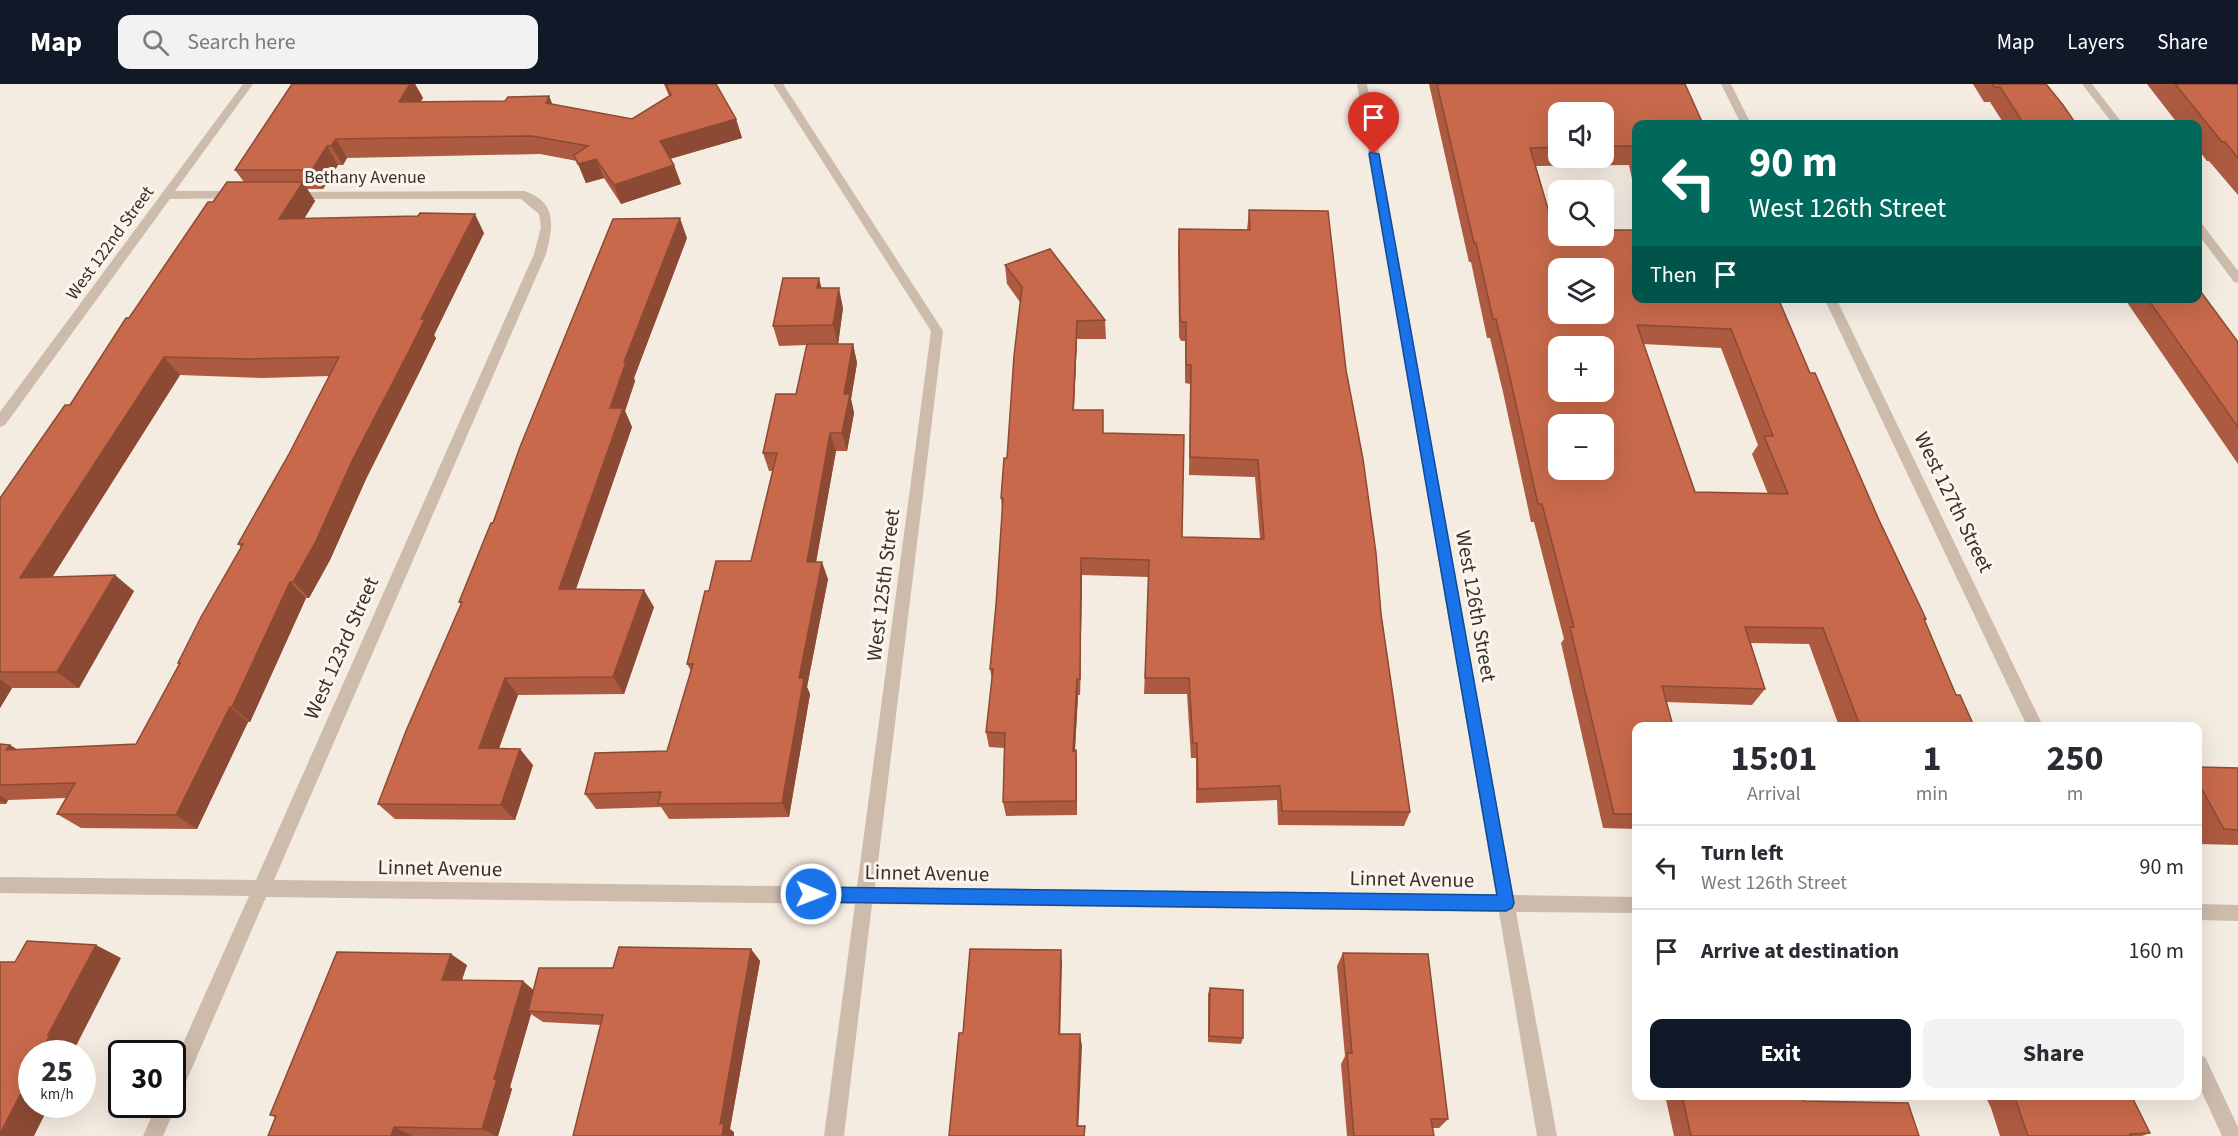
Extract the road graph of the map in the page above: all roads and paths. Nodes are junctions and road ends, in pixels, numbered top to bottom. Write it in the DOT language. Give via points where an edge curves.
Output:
graph roads {
  1 [pos="248,84"];
  2 [pos="778,84"];
  3 [pos="1362,84"];
  4 [pos="1726,84"];
  5 [pos="2087,84"];
  6 [pos="1744,120"];
  7 [pos="2115,120"];
  8 [pos="168,195"];
  9 [pos="248,195"];
  10 [pos="283,195"];
  11 [pos="548,222"];
  12 [pos="2202,232"];
  13 [pos="2238,279"];
  14 [pos="1832,303"];
  15 [pos="0,422"];
  16 [pos="2033,722"];
  17 [pos="0,885"];
  18 [pos="261,888"];
  19 [pos="867,895"];
  20 [pos="1506,903"];
  21 [pos="1632,905"];
  22 [pos="2202,912"];
  23 [pos="2238,913"];
  24 [pos="186,1059"];
  25 [pos="2202,1072"];
  26 [pos="161,1118"];
  27 [pos="153,1136"];
  28 [pos="834,1136"];
  29 [pos="1547,1136"];
  30 [pos="2232,1136"];
  1 -- 8 [label="street, West 122nd Street"];
  2 -- 19 [label="street, West 125th Street" via="937,331"];
  3 -- 20 [label="street, West 126th Street"];
  4 -- 6 [label="street"];
  5 -- 7 [label="street"];
  8 -- 9 [label="street"];
  8 -- 15 [label="street, West 122nd Street"];
  10 -- 11 [label="street, Bethany Avenue" via="524,195 543,207"];
  11 -- 18 [label="street, West 123rd Street" via="540,254"];
  12 -- 13 [label="street"];
  14 -- 16 [label="street, West 127th Street"];
  17 -- 18 [label="street, Linnet Avenue"];
  18 -- 19 [label="street, Linnet Avenue"];
  18 -- 24 [label="street, West 123rd Street"];
  19 -- 20 [label="street, Linnet Avenue"];
  19 -- 28 [label="street, West 125th Street"];
  20 -- 21 [label="street, Linnet Avenue"];
  20 -- 29 [label="street, West 126th Street"];
  22 -- 23 [label="street"];
  25 -- 30 [label="street"];
  26 -- 27 [label="street"];
}
